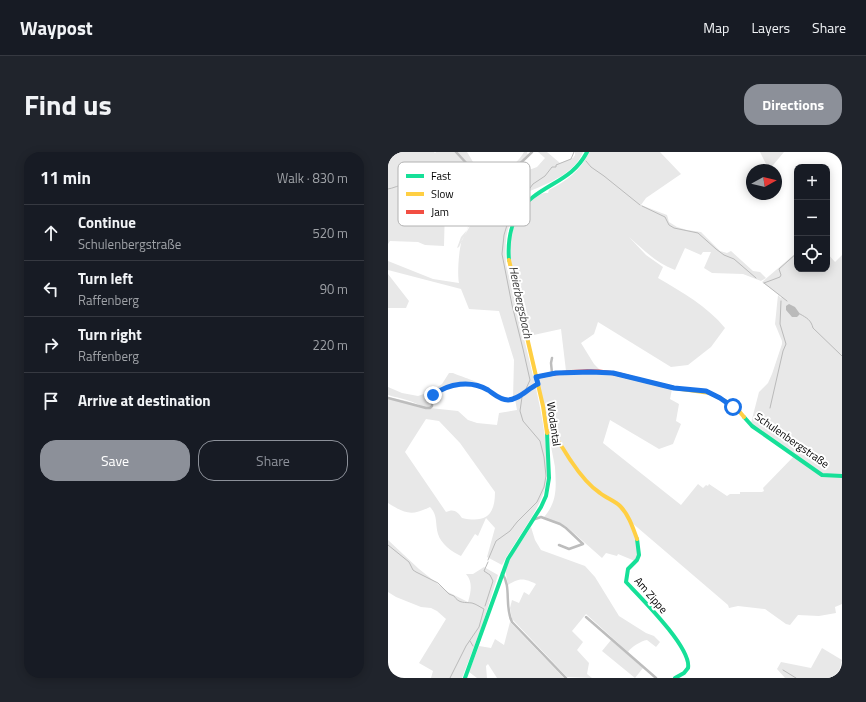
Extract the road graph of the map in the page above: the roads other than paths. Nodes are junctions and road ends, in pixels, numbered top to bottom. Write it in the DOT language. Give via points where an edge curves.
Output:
graph roads {
  1 [pos="456,152"];
  2 [pos="532,152"];
  3 [pos="587,152"];
  4 [pos="466,162"];
  5 [pos="521,162"];
  6 [pos="530,200"];
  7 [pos="512,226"];
  8 [pos="552,358"];
  9 [pos="552,373"];
  10 [pos="536,377"];
  11 [pos="538,384"];
  12 [pos="388,398"];
  13 [pos="547,430"];
  14 [pos="842,476"];
  15 [pos="535,519"];
  16 [pos="560,545"];
  17 [pos="502,573"];
  18 [pos="586,617"];
  19 [pos="465,678"];
  20 [pos="566,678"];
  21 [pos="656,678"];
  22 [pos="676,678"];
  1 -- 4 [label="street"];
  2 -- 5 [label="street"];
  3 -- 6 [label="street, Wodantal" via="570,174"];
  7 -- 10 [label="street, Wodantal" via="508,252 510,270"];
  8 -- 9 [label="street"];
  9 -- 10 [label="street, Schulenbergstraße"];
  9 -- 14 [label="street, Schulenbergstraße" via="613,373 674,388 710,393 727,402 752,426 822,475"];
  10 -- 11 [label="street, Wodantal"];
  11 -- 12 [label="street" via="522,395 505,400 484,388 467,383 460,384 435,394 430,408"];
  11 -- 13 [label="street, Wodantal"];
  13 -- 15 [label="street, Wodantal" via="549,478 546,496"];
  13 -- 22 [label="street, Am Zippe" via="587,482 620,506 628,516 638,540 639,555 628,569 626,582 668,628 686,656 688,670"];
  15 -- 16 [label="street" via="541,517 560,524 583,544 569,549"];
  15 -- 17 [label="street, Wodantal"];
  17 -- 19 [label="street, Wodantal"];
  17 -- 20 [label="street" via="507,583 508,610 512,622"];
  18 -- 21 [label="street"];
}
